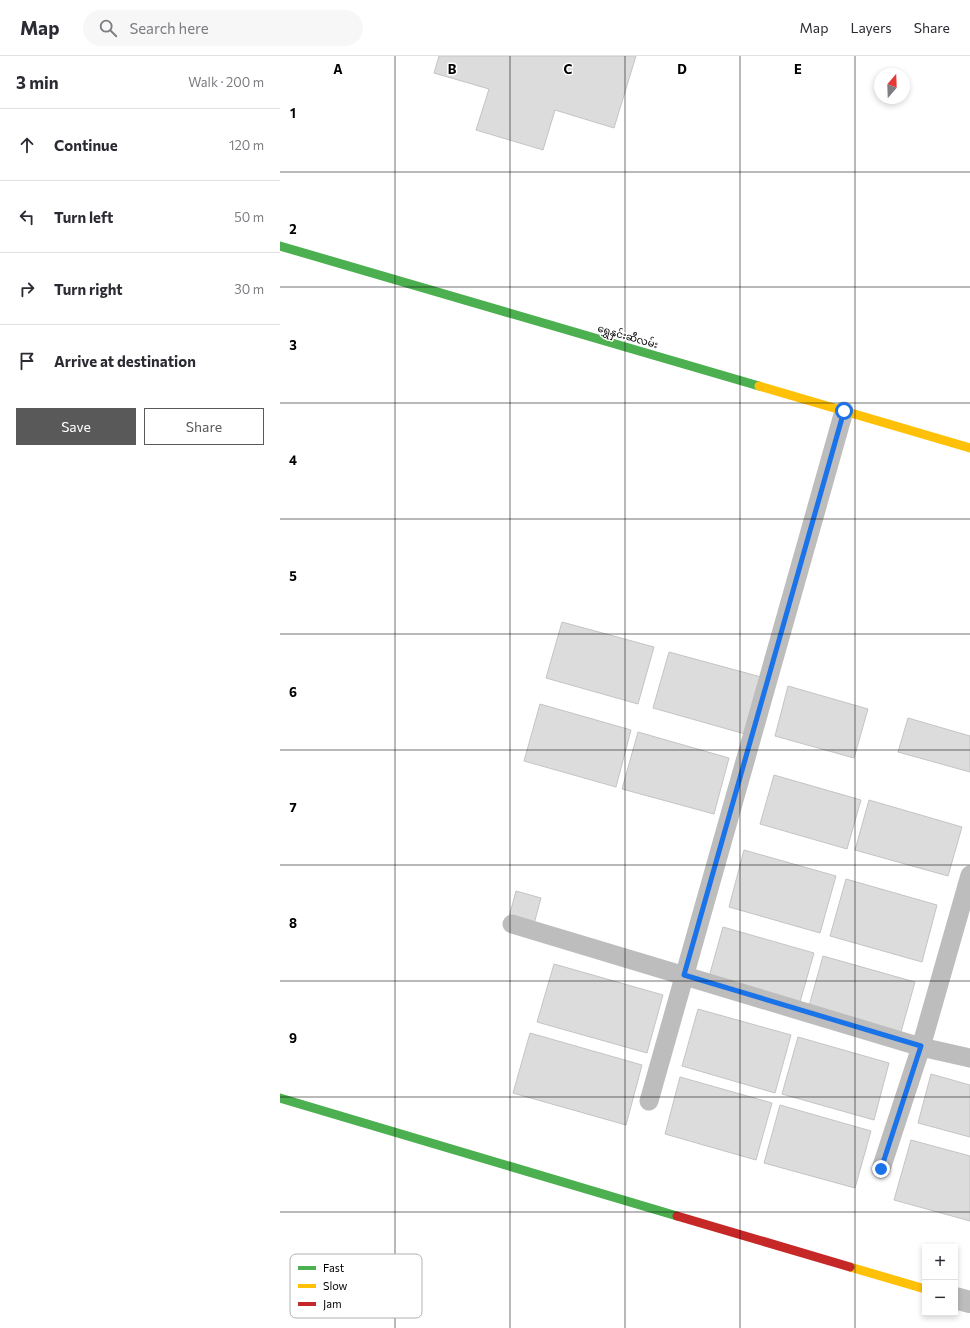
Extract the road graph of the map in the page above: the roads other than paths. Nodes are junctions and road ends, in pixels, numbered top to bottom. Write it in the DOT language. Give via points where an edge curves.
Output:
graph roads {
  1 [pos="280,246"];
  2 [pos="844,411"];
  3 [pos="970,448"];
  4 [pos="970,875"];
  5 [pos="512,924"];
  6 [pos="684,975"];
  7 [pos="921,1046"];
  8 [pos="970,1058"];
  9 [pos="280,1098"];
  10 [pos="649,1101"];
  11 [pos="881,1169"];
  12 [pos="922,1288"];
  13 [pos="958,1299"];
  14 [pos="970,1302"];
  1 -- 2 [label="street, ရွှေနှင်းဆီလမ်း"];
  2 -- 3 [label="street, ရွှေနှင်းဆီလမ်း"];
  2 -- 6 [label="lane"];
  4 -- 7 [label="lane"];
  5 -- 6 [label="lane"];
  6 -- 7 [label="lane"];
  6 -- 10 [label="lane"];
  7 -- 8 [label="lane"];
  7 -- 11 [label="lane"];
  9 -- 12 [label="street"];
  13 -- 14 [label="street"];
}
